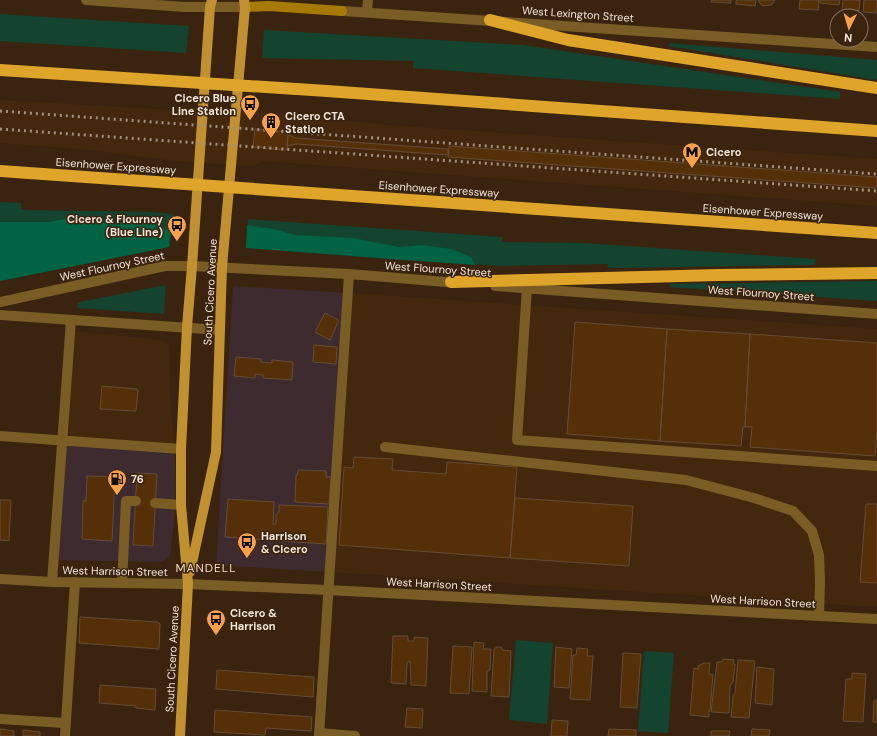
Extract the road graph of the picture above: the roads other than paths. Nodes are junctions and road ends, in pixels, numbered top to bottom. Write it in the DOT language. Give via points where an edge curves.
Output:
graph roads {
  1 [pos="86,0"];
  2 [pos="368,0"];
  3 [pos="245,3"];
  4 [pos="211,4"];
  5 [pos="342,11"];
  6 [pos="367,12"];
  7 [pos="490,20"];
  8 [pos="877,48"];
  9 [pos="0,70"];
  10 [pos="877,88"];
  11 [pos="877,131"];
  12 [pos="0,171"];
  13 [pos="877,233"];
  14 [pos="192,266"];
  15 [pos="222,267"];
  16 [pos="877,273"];
  17 [pos="349,274"];
  18 [pos="450,282"];
  19 [pos="527,288"];
  20 [pos="0,302"];
  21 [pos="877,314"];
  22 [pos="0,315"];
  23 [pos="71,320"];
  24 [pos="186,327"];
  25 [pos="220,330"];
  26 [pos="0,436"];
  27 [pos="61,440"];
  28 [pos="385,447"];
  29 [pos="181,449"];
  30 [pos="877,466"];
  31 [pos="136,501"];
  32 [pos="155,503"];
  33 [pos="181,505"];
  34 [pos="0,578"];
  35 [pos="52,582"];
  36 [pos="74,582"];
  37 [pos="122,583"];
  38 [pos="188,584"];
  39 [pos="328,590"];
  40 [pos="818,616"];
  41 [pos="877,619"];
  42 [pos="0,719"];
  43 [pos="65,724"];
  44 [pos="319,735"];
  45 [pos="64,736"];
  46 [pos="180,736"];
  47 [pos="355,736"];
  1 -- 4 [label="street, West Lexington Street" via="185,7"];
  2 -- 6 [label="street"];
  3 -- 4 [label="street, West Lexington Street"];
  3 -- 5 [label="main road, West Lexington Street"];
  3 -- 15 [label="main road, South Cicero Avenue"];
  4 -- 14 [label="main road, South Cicero Avenue"];
  5 -- 6 [label="street, West Lexington Street"];
  6 -- 7 [label="street, West Lexington Street"];
  7 -- 8 [label="street, West Lexington Street"];
  7 -- 10 [label="highway" via="568,40"];
  9 -- 11 [label="highway"];
  12 -- 13 [label="highway, Eisenhower Expressway"];
  14 -- 15 [label="street, West Flournoy Street"];
  14 -- 20 [label="street, West Flournoy Street" via="165,266"];
  14 -- 24 [label="main road, South Cicero Avenue"];
  15 -- 17 [label="street, West Flournoy Street"];
  15 -- 25 [label="main road, South Cicero Avenue"];
  16 -- 18 [label="highway"];
  17 -- 18 [label="street, West Flournoy Street"];
  17 -- 39 [label="street"];
  18 -- 19 [label="street, West Flournoy Street"];
  19 -- 21 [label="street, West Flournoy Street"];
  19 -- 30 [label="street" via="517,440"];
  22 -- 23 [label="street"];
  23 -- 24 [label="street"];
  23 -- 27 [label="street"];
  24 -- 25 [label="street"];
  24 -- 29 [label="main road, South Cicero Avenue"];
  25 -- 38 [label="main road, South Cicero Avenue" via="216,452"];
  26 -- 27 [label="street"];
  27 -- 29 [label="street"];
  27 -- 35 [label="street"];
  28 -- 40 [label="street" via="686,480 793,511 812,531 819,555"];
  29 -- 33 [label="main road, South Cicero Avenue"];
  31 -- 37 [label="street" via="126,501"];
  32 -- 33 [label="street"];
  33 -- 38 [label="main road, South Cicero Avenue"];
  34 -- 35 [label="street, West Harrison Street"];
  35 -- 36 [label="street, West Harrison Street"];
  36 -- 37 [label="street, West Harrison Street"];
  36 -- 43 [label="street"];
  37 -- 38 [label="street, West Harrison Street"];
  38 -- 39 [label="street, West Harrison Street"];
  38 -- 46 [label="main road, South Cicero Avenue"];
  39 -- 40 [label="street, West Harrison Street"];
  39 -- 44 [label="street"];
  40 -- 41 [label="street, West Harrison Street"];
  42 -- 43 [label="street"];
  43 -- 45 [label="street"];
  44 -- 47 [label="street"];
}
